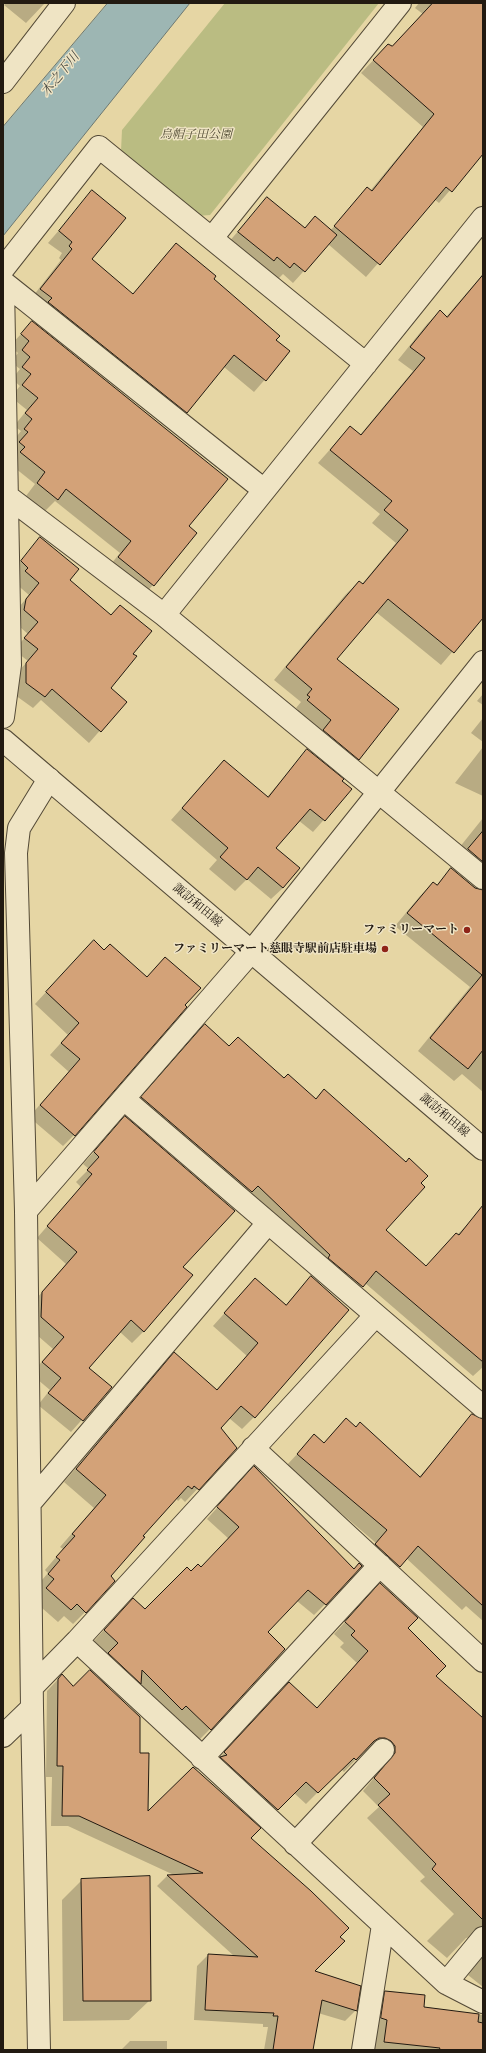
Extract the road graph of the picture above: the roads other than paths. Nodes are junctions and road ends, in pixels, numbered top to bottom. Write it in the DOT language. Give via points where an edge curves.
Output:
graph roads {
  1 [pos="64,3"];
  2 [pos="400,3"];
  3 [pos="3,82"];
  4 [pos="483,218"];
  5 [pos="212,238"];
  6 [pos="3,270"];
  7 [pos="3,282"];
  8 [pos="3,286"];
  9 [pos="366,364"];
  10 [pos="264,490"];
  11 [pos="7,496"];
  12 [pos="164,615"];
  13 [pos="483,662"];
  14 [pos="3,717"];
  15 [pos="3,740"];
  16 [pos="48,779"];
  17 [pos="379,793"];
  18 [pos="483,878"];
  19 [pos="251,952"];
  20 [pos="124,1099"];
  21 [pos="483,1149"];
  22 [pos="26,1211"];
  23 [pos="268,1223"];
  24 [pos="375,1316"];
  25 [pos="483,1408"];
  26 [pos="253,1448"];
  27 [pos="30,1503"];
  28 [pos="380,1565"];
  29 [pos="77,1641"];
  30 [pos="483,1660"];
  31 [pos="32,1698"];
  32 [pos="3,1736"];
  33 [pos="383,1750"];
  34 [pos="202,1758"];
  35 [pos="295,1844"];
  36 [pos="383,1925"];
  37 [pos="483,1938"];
  38 [pos="446,1983"];
  39 [pos="483,2002"];
  40 [pos="39,2050"];
  41 [pos="363,2050"];
  1 -- 3 [label="street"];
  2 -- 5 [label="street"];
  4 -- 9 [label="street"];
  5 -- 6 [label="street" via="100,147"];
  5 -- 9 [label="street"];
  7 -- 10 [label="street"];
  8 -- 11 [label="street"];
  9 -- 10 [label="street"];
  10 -- 12 [label="street"];
  11 -- 12 [label="street"];
  11 -- 14 [label="street" via="10,665"];
  12 -- 17 [label="street"];
  13 -- 17 [label="street"];
  15 -- 16 [label="street, 諏訪和田線"];
  16 -- 19 [label="street, 諏訪和田線"];
  16 -- 22 [label="street" via="19,828 16,853"];
  17 -- 18 [label="street"];
  17 -- 19 [label="street"];
  19 -- 20 [label="street"];
  19 -- 21 [label="street, 諏訪和田線"];
  20 -- 22 [label="street"];
  20 -- 23 [label="street"];
  22 -- 27 [label="street"];
  23 -- 24 [label="street"];
  23 -- 27 [label="street"];
  24 -- 25 [label="street"];
  24 -- 26 [label="street"];
  26 -- 28 [label="street"];
  26 -- 29 [label="street"];
  27 -- 31 [label="street"];
  28 -- 30 [label="street"];
  28 -- 34 [label="street"];
  29 -- 31 [label="street"];
  29 -- 34 [label="street"];
  31 -- 32 [label="street"];
  31 -- 40 [label="street"];
  33 -- 35 [label="street"];
  34 -- 35 [label="street"];
  35 -- 36 [label="street"];
  36 -- 38 [label="street"];
  36 -- 41 [label="street"];
  37 -- 38 [label="street"];
  38 -- 39 [label="street"];
}
